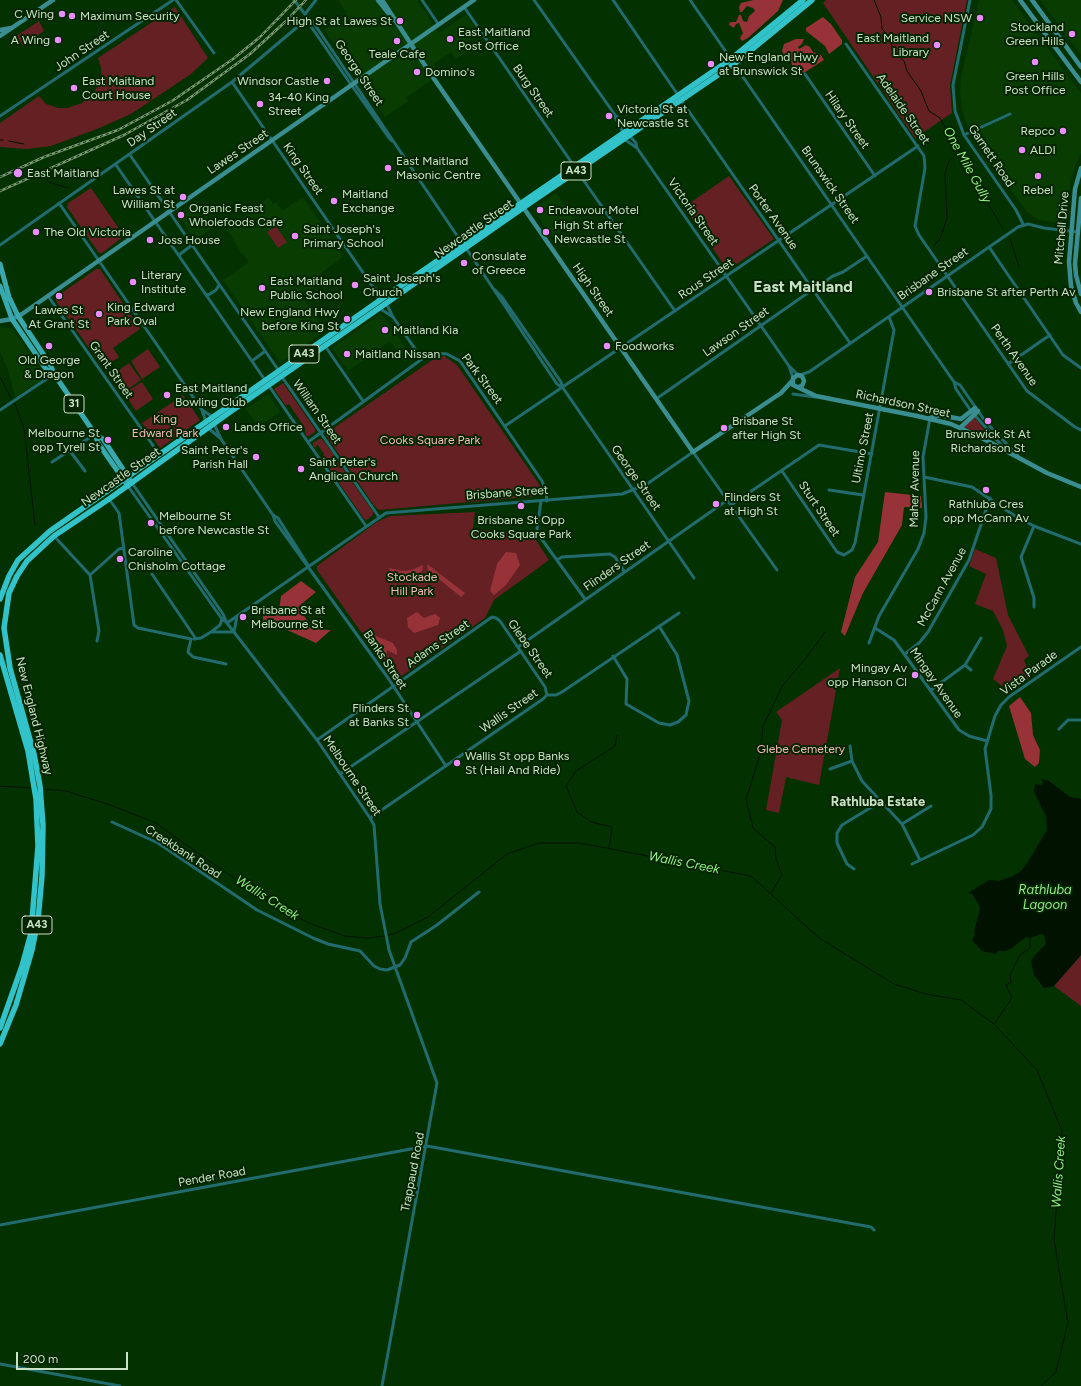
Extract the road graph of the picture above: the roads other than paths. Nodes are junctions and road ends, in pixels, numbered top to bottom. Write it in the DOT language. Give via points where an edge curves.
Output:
graph roads {
  1 [pos="54,0"];
  2 [pos="175,0"];
  3 [pos="294,0"];
  4 [pos="316,0"];
  5 [pos="378,0"];
  6 [pos="382,0"];
  7 [pos="422,0"];
  8 [pos="474,0"];
  9 [pos="534,0"];
  10 [pos="613,0"];
  11 [pos="690,0"];
  12 [pos="803,0"];
  13 [pos="812,0"];
  14 [pos="970,0"];
  15 [pos="1020,0"];
  16 [pos="1032,0"];
  17 [pos="464,7"];
  18 [pos="303,13"];
  19 [pos="308,18"];
  20 [pos="394,20"];
  21 [pos="439,25"];
  22 [pos="777,25"];
  23 [pos="14,27"];
  24 [pos="0,30"];
  25 [pos="0,36"];
  26 [pos="411,44"];
  27 [pos="846,44"];
  28 [pos="214,54"];
  29 [pos="732,62"];
  30 [pos="1081,67"];
  31 [pos="805,74"];
  32 [pos="232,82"];
  33 [pos="1081,82"];
  34 [pos="354,85"];
  35 [pos="680,98"];
  36 [pos="1010,114"];
  37 [pos="614,115"];
  38 [pos="0,116"];
  39 [pos="633,129"];
  40 [pos="629,135"];
  41 [pos="964,135"];
  42 [pos="623,136"];
  43 [pos="616,137"];
  44 [pos="272,141"];
  45 [pos="918,146"];
  46 [pos="637,148"];
  47 [pos="130,155"];
  48 [pos="116,165"];
  49 [pos="575,168"];
  50 [pos="1081,168"];
  51 [pos="875,176"];
  52 [pos="1081,198"];
  53 [pos="59,203"];
  54 [pos="832,205"];
  55 [pos="522,206"];
  56 [pos="169,212"];
  57 [pos="156,222"];
  58 [pos="1023,224"];
  59 [pos="1071,231"];
  60 [pos="1078,232"];
  61 [pos="779,241"];
  62 [pos="0,245"];
  63 [pos="192,245"];
  64 [pos="464,245"];
  65 [pos="989,247"];
  66 [pos="179,255"];
  67 [pos="867,256"];
  68 [pos="99,261"];
  69 [pos="0,264"];
  70 [pos="948,276"];
  71 [pos="726,277"];
  72 [pos="219,285"];
  73 [pos="0,286"];
  74 [pos="373,286"];
  75 [pos="812,290"];
  76 [pos="1081,294"];
  77 [pos="206,295"];
  78 [pos="398,295"];
  79 [pos="48,296"];
  80 [pos="386,296"];
  81 [pos="379,300"];
  82 [pos="386,303"];
  83 [pos="903,307"];
  84 [pos="368,308"];
  85 [pos="378,308"];
  86 [pos="675,311"];
  87 [pos="1081,312"];
  88 [pos="18,316"];
  89 [pos="889,316"];
  90 [pos="393,317"];
  91 [pos="12,319"];
  92 [pos="0,321"];
  93 [pos="761,326"];
  94 [pos="1050,335"];
  95 [pos="850,344"];
  96 [pos="325,346"];
  97 [pos="621,348"];
  98 [pos="264,352"];
  99 [pos="422,358"];
  100 [pos="252,361"];
  101 [pos="1008,364"];
  102 [pos="788,366"];
  103 [pos="1081,368"];
  104 [pos="809,372"];
  105 [pos="54,374"];
  106 [pos="280,374"];
  107 [pos="799,375"];
  108 [pos="792,380"];
  109 [pos="804,381"];
  110 [pos="267,383"];
  111 [pos="797,387"];
  112 [pos="563,388"];
  113 [pos="809,392"];
  114 [pos="781,393"];
  115 [pos="793,394"];
  116 [pos="819,397"];
  117 [pos="656,399"];
  118 [pos="363,401"];
  119 [pos="880,408"];
  120 [pos="0,410"];
  121 [pos="202,410"];
  122 [pos="974,411"];
  123 [pos="213,417"];
  124 [pos="930,418"];
  125 [pos="214,424"];
  126 [pos="207,425"];
  127 [pos="505,426"];
  128 [pos="960,428"];
  129 [pos="1081,430"];
  130 [pos="320,433"];
  131 [pos="95,434"];
  132 [pos="221,439"];
  133 [pos="308,442"];
  134 [pos="70,451"];
  135 [pos="693,452"];
  136 [pos="1008,453"];
  137 [pos="159,454"];
  138 [pos="872,454"];
  139 [pos="1023,461"];
  140 [pos="52,462"];
  141 [pos="782,470"];
  142 [pos="85,471"];
  143 [pos="924,477"];
  144 [pos="126,478"];
  145 [pos="130,484"];
  146 [pos="1081,487"];
  147 [pos="634,490"];
  148 [pos="829,490"];
  149 [pos="863,495"];
  150 [pos="990,498"];
  151 [pos="109,500"];
  152 [pos="547,500"];
  153 [pos="542,501"];
  154 [pos="726,501"];
  155 [pos="732,505"];
  156 [pos="379,517"];
  157 [pos="366,526"];
  158 [pos="1034,526"];
  159 [pos="50,531"];
  160 [pos="54,536"];
  161 [pos="668,541"];
  162 [pos="1081,544"];
  163 [pos="124,548"];
  164 [pos="844,555"];
  165 [pos="557,560"];
  166 [pos="309,566"];
  167 [pos="777,570"];
  168 [pos="624,571"];
  169 [pos="152,574"];
  170 [pos="90,575"];
  171 [pos="694,578"];
  172 [pos="0,599"];
  173 [pos="585,600"];
  174 [pos="1034,607"];
  175 [pos="679,613"];
  176 [pos="237,616"];
  177 [pos="492,617"];
  178 [pos="222,619"];
  179 [pos="227,623"];
  180 [pos="659,626"];
  181 [pos="2,628"];
  182 [pos="875,628"];
  183 [pos="211,632"];
  184 [pos="234,632"];
  185 [pos="981,638"];
  186 [pos="191,639"];
  187 [pos="196,639"];
  188 [pos="97,642"];
  189 [pos="869,643"];
  190 [pos="518,647"];
  191 [pos="1081,648"];
  192 [pos="521,651"];
  193 [pos="905,654"];
  194 [pos="0,655"];
  195 [pos="613,656"];
  196 [pos="226,664"];
  197 [pos="965,665"];
  198 [pos="971,670"];
  199 [pos="392,686"];
  200 [pos="931,690"];
  201 [pos="547,695"];
  202 [pos="1081,720"];
  203 [pos="416,721"];
  204 [pos="1058,729"];
  205 [pos="317,740"];
  206 [pos="987,741"];
  207 [pos="850,746"];
  208 [pos="852,762"];
  209 [pos="446,766"];
  210 [pos="830,769"];
  211 [pos="35,772"];
  212 [pos="340,774"];
  213 [pos="39,799"];
  214 [pos="880,802"];
  215 [pos="931,806"];
  216 [pos="370,818"];
  217 [pos="112,822"];
  218 [pos="902,824"];
  219 [pos="920,860"];
  220 [pos="912,864"];
  221 [pos="854,869"];
  222 [pos="479,892"];
  223 [pos="394,968"];
  224 [pos="0,1028"];
  225 [pos="0,1044"];
  226 [pos="427,1146"];
  227 [pos="0,1225"];
  228 [pos="874,1230"];
  229 [pos="0,1364"];
  230 [pos="120,1386"];
  231 [pos="382,1386"];
  1 -- 23 [label="main road"];
  2 -- 28 [label="street"];
  2 -- 38 [label="street, John Street"];
  3 -- 18 [label="street, George Street"];
  4 -- 18 [label="street"];
  5 -- 20 [label="main road, High Street"];
  6 -- 20 [label="main road, High Street"];
  7 -- 21 [label="street"];
  8 -- 17 [label="main road, Lawes Street"];
  9 -- 37 [label="street, Victoria Street"];
  10 -- 35 [label="street, Porter Avenue"];
  11 -- 29 [label="street, Brunswick Street"];
  12 -- 22 [label="highway, A43"];
  13 -- 22 [label="highway, A43"];
  14 -- 41 [label="street, Garnett Road" via="953,85 955,111"];
  15 -- 33 [label="main road"];
  16 -- 30 [label="main road"];
  17 -- 21 [label="main road, Lawes Street"];
  17 -- 49 [label="street, Burg Street"];
  18 -- 19 [label="street, George Street"];
  19 -- 32 [label="street, Day Street"];
  19 -- 34 [label="street, George Street" via="314,23"];
  20 -- 26 [label="main road, High Street"];
  21 -- 26 [label="main road, Lawes Street"];
  22 -- 29 [label="highway, Newcastle Street / A43"];
  23 -- 24 [label="main road"];
  23 -- 25 [label="main road"];
  26 -- 34 [label="main road, Lawes Street"];
  26 -- 55 [label="main road, High Street"];
  27 -- 45 [label="street, Adelaide Street"];
  29 -- 35 [label="highway, Newcastle Street / A43"];
  29 -- 54 [label="street, Brunswick Street"];
  31 -- 51 [label="street, Hilary Street"];
  32 -- 44 [label="street, King Street"];
  32 -- 47 [label="street, Day Street"];
  34 -- 44 [label="main road, Lawes Street"];
  34 -- 64 [label="street, George Street"];
  35 -- 39 [label="highway, Newcastle Street / A43"];
  35 -- 61 [label="street, Porter Avenue"];
  36 -- 41 [label="street"];
  37 -- 39 [label="street, Victoria Street"];
  37 -- 42 [label="street, Victoria Street"];
  39 -- 40 [label="highway, Newcastle Street / A43"];
  39 -- 42 [label="highway"];
  40 -- 42 [label="highway, Newcastle Street / A43"];
  40 -- 43 [label="highway"];
  40 -- 46 [label="street, Victoria Street"];
  41 -- 58 [label="street, Garnett Road"];
  42 -- 43 [label="highway, Newcastle Street / A43"];
  42 -- 46 [label="street, Victoria Street"];
  42 -- 49 [label="highway, Newcastle Street / A43"];
  43 -- 49 [label="highway, Newcastle Street / A43"];
  44 -- 56 [label="main road, Lawes Street"];
  44 -- 74 [label="street, King Street"];
  45 -- 51 [label="street, Rous Street"];
  45 -- 70 [label="street, Adelaide Street" via="926,161 916,230"];
  46 -- 71 [label="street, Victoria Street"];
  47 -- 48 [label="street, Day Street"];
  47 -- 56 [label="street, William Street"];
  48 -- 53 [label="street, Day Street"];
  48 -- 57 [label="street, William Street"];
  49 -- 55 [label="highway, Newcastle Street / A43"];
  49 -- 86 [label="street, Burg Street"];
  50 -- 59 [label="main road, Mitchell Drive" via="1075,189"];
  51 -- 54 [label="street, Rous Street"];
  52 -- 60 [label="main road, Mitchell Drive"];
  53 -- 62 [label="street, Day Street"];
  53 -- 68 [label="street"];
  54 -- 61 [label="street, Rous Street"];
  54 -- 67 [label="street, Brunswick Street"];
  55 -- 64 [label="highway, Newcastle Street / A43"];
  55 -- 97 [label="main road, High Street"];
  56 -- 57 [label="main road, Lawes Street"];
  56 -- 63 [label="street, William Street"];
  57 -- 66 [label="street, William Street"];
  57 -- 68 [label="main road, Lawes Street"];
  58 -- 59 [label="street"];
  58 -- 65 [label="street, Brisbane Street"];
  59 -- 60 [label="street"];
  59 -- 87 [label="main road, Mitchell Drive" via="1069,274 1076,303"];
  60 -- 76 [label="main road, Mitchell Drive" via="1075,264"];
  61 -- 71 [label="street, Rous Street"];
  61 -- 75 [label="street, Porter Avenue"];
  63 -- 66 [label="street"];
  63 -- 72 [label="street, William Street"];
  64 -- 78 [label="highway, Newcastle Street / A43"];
  64 -- 80 [label="highway, Newcastle Street / A43"];
  64 -- 112 [label="street, George Street" via="557,384"];
  65 -- 70 [label="street, Brisbane Street"];
  65 -- 94 [label="street"];
  66 -- 77 [label="street, William Street"];
  67 -- 75 [label="street, Lawson Street"];
  67 -- 83 [label="street, Brunswick Street"];
  68 -- 79 [label="main road, Lawes Street"];
  68 -- 121 [label="street"];
  69 -- 88 [label="main road, Melbourne Street / 31" via="9,297"];
  70 -- 83 [label="street, Brisbane Street"];
  70 -- 101 [label="street, Perth Avenue"];
  71 -- 86 [label="street, Rous Street"];
  71 -- 93 [label="street, Victoria Street"];
  72 -- 77 [label="street" via="216,290"];
  72 -- 98 [label="street, William Street"];
  73 -- 91 [label="main road, Melbourne Street / 31"];
  74 -- 80 [label="street, King Street"];
  74 -- 81 [label="street, King Street"];
  75 -- 93 [label="street, Lawson Street"];
  75 -- 95 [label="street, Porter Avenue"];
  77 -- 100 [label="street, William Street"];
  78 -- 81 [label="highway"];
  78 -- 82 [label="highway, Newcastle Street / A43"];
  79 -- 88 [label="main road, Lawes Street"];
  79 -- 137 [label="street, Grant Street"];
  80 -- 81 [label="highway, Newcastle Street / A43"];
  81 -- 84 [label="highway, Newcastle Street / A43"];
  82 -- 84 [label="highway"];
  82 -- 85 [label="highway, Newcastle Street / A43"];
  82 -- 90 [label="street"];
  83 -- 89 [label="street, Brisbane Street"];
  83 -- 122 [label="street, Brunswick Street" via="954,382 956,389"];
  84 -- 106 [label="highway, Newcastle Street / A43"];
  85 -- 90 [label="street"];
  85 -- 96 [label="highway, Newcastle Street / A43"];
  86 -- 97 [label="street, Rous Street"];
  88 -- 91 [label="main road, Lawes Street"];
  88 -- 105 [label="main road, Melbourne Street / 31"];
  89 -- 95 [label="street, Brisbane Street"];
  89 -- 119 [label="street, Ultimo Street" via="894,330"];
  90 -- 99 [label="street"];
  91 -- 92 [label="main road, Lawes Street"];
  91 -- 105 [label="main road, Melbourne Street / 31" via="46,369"];
  93 -- 102 [label="street, Victoria Street"];
  93 -- 117 [label="street, Lawson Street"];
  94 -- 101 [label="street"];
  94 -- 103 [label="street" via="1063,355"];
  95 -- 104 [label="street, Brisbane Street"];
  96 -- 106 [label="highway, Newcastle Street / A43"];
  96 -- 118 [label="street"];
  97 -- 112 [label="street, Rous Street"];
  97 -- 117 [label="main road, High Street"];
  98 -- 100 [label="street"];
  98 -- 106 [label="street, William Street"];
  99 -- 118 [label="street, Park Street"];
  99 -- 127 [label="street, Park Street" via="441,353 454,356"];
  100 -- 110 [label="street, William Street"];
  101 -- 129 [label="street, Perth Avenue" via="1030,394"];
  102 -- 107 [label="street, Victoria Street"];
  102 -- 108 [label="street, Victoria Street"];
  104 -- 107 [label="street, Brisbane Street"];
  104 -- 109 [label="street, Brisbane Street"];
  105 -- 120 [label="street"];
  105 -- 131 [label="main road, Melbourne Street / 31"];
  106 -- 110 [label="highway, Newcastle Street / A43"];
  106 -- 130 [label="street, William Street"];
  107 -- 108 [label="main road"];
  107 -- 109 [label="main road"];
  108 -- 111 [label="main road"];
  108 -- 114 [label="main road, Brisbane Street"];
  109 -- 111 [label="main road, Brisbane Street"];
  109 -- 113 [label="main road"];
  110 -- 123 [label="highway, Newcastle Street / A43"];
  110 -- 125 [label="highway, Newcastle Street / A43"];
  110 -- 133 [label="street, William Street"];
  111 -- 113 [label="main road, Richardson Street"];
  111 -- 114 [label="main road, Brisbane Street"];
  112 -- 127 [label="street, Rous Street"];
  112 -- 147 [label="street, George Street"];
  113 -- 116 [label="main road, Richardson Street"];
  114 -- 135 [label="main road, Brisbane Street"];
  115 -- 116 [label="street, Richardson Street"];
  116 -- 119 [label="main road, Richardson Street"];
  117 -- 135 [label="main road, High Street"];
  118 -- 130 [label="street, Park Street"];
  119 -- 124 [label="main road, Richardson Street"];
  119 -- 138 [label="street, Ultimo Street"];
  121 -- 123 [label="street"];
  121 -- 126 [label="street"];
  122 -- 124 [label="main road" via="961,419 939,415"];
  122 -- 128 [label="main road"];
  122 -- 136 [label="street, Brunswick Street"];
  122 -- 139 [label="street, Brunswick Street"];
  123 -- 126 [label="highway, Newcastle Street / A43"];
  124 -- 128 [label="main road, Richardson Street"];
  124 -- 143 [label="street, Maher Avenue" via="924,449"];
  125 -- 126 [label="highway"];
  125 -- 132 [label="street, Banks Street"];
  126 -- 132 [label="street, Banks Street"];
  126 -- 137 [label="highway, Newcastle Street / A43"];
  126 -- 145 [label="highway, Newcastle Street / A43"];
  127 -- 152 [label="street, Park Street" via="542,481"];
  128 -- 136 [label="main road, Richardson Street"];
  130 -- 133 [label="street, Park Street"];
  130 -- 156 [label="street, William Street"];
  131 -- 134 [label="street"];
  131 -- 144 [label="main road, Melbourne Street / 31" via="98,443"];
  132 -- 166 [label="street, Banks Street" via="273,515 274,521"];
  133 -- 157 [label="street, William Street"];
  134 -- 140 [label="street"];
  134 -- 142 [label="street"];
  135 -- 147 [label="street, Brisbane Street"];
  135 -- 154 [label="street, High Street"];
  136 -- 139 [label="main road, Richardson Street"];
  137 -- 144 [label="highway, Newcastle Street / A43"];
  138 -- 141 [label="street" via="819,445"];
  138 -- 149 [label="street, Ultimo Street"];
  139 -- 146 [label="main road, Brunswick Street"];
  141 -- 155 [label="street"];
  141 -- 164 [label="street, Sturt Street" via="837,552"];
  143 -- 150 [label="street" via="961,483"];
  143 -- 182 [label="street, Maher Avenue" via="924,533 918,549 879,616"];
  144 -- 145 [label="main road, Melbourne Street"];
  144 -- 159 [label="highway, Newcastle Street / A43"];
  145 -- 151 [label="highway, Newcastle Street / A43"];
  145 -- 178 [label="street, Melbourne Street"];
  145 -- 179 [label="street, Melbourne Street"];
  147 -- 152 [label="street, Brisbane Street" via="612,496"];
  147 -- 161 [label="street, George Street"];
  148 -- 149 [label="street"];
  149 -- 164 [label="street, Ultimo Street" via="855,543 852,550"];
  150 -- 158 [label="street"];
  150 -- 193 [label="street, McCann Avenue" via="969,560 928,632"];
  151 -- 160 [label="highway, Newcastle Street / A43"];
  151 -- 163 [label="street" via="119,513"];
  152 -- 153 [label="street, Brisbane Street"];
  153 -- 156 [label="street, Brisbane Street" via="394,512"];
  153 -- 165 [label="street" via="538,534"];
  154 -- 155 [label="street, High Street"];
  154 -- 161 [label="street, Flinders Street"];
  155 -- 167 [label="street, High Street"];
  156 -- 157 [label="street, Brisbane Street"];
  157 -- 166 [label="street, Brisbane Street"];
  158 -- 162 [label="street"];
  158 -- 174 [label="street" via="1021,557 1034,598"];
  159 -- 160 [label="highway"];
  159 -- 172 [label="highway, Newcastle Street / A43" via="18,560 6,581"];
  160 -- 170 [label="street"];
  160 -- 181 [label="highway, Newcastle Street / A43" via="36,552 17,576 6,606"];
  161 -- 168 [label="street, Flinders Street"];
  161 -- 171 [label="street, George Street"];
  163 -- 170 [label="street" via="119,549"];
  163 -- 186 [label="street" via="134,625"];
  165 -- 168 [label="street" via="562,557 610,554"];
  165 -- 173 [label="street"];
  166 -- 176 [label="street, Brisbane Street"];
  166 -- 199 [label="street, Banks Street"];
  168 -- 173 [label="street, Flinders Street"];
  169 -- 187 [label="street"];
  170 -- 188 [label="street" via="98,631"];
  173 -- 190 [label="street, Flinders Street"];
  175 -- 180 [label="street, Wallis Street"];
  176 -- 179 [label="street, Brisbane Street"];
  176 -- 184 [label="street"];
  177 -- 190 [label="street, Glebe Street" via="500,621"];
  177 -- 199 [label="street, Adams Street"];
  178 -- 179 [label="street, Melbourne Street"];
  178 -- 183 [label="street" via="220,625"];
  179 -- 184 [label="street, Melbourne Street"];
  180 -- 195 [label="street, Wallis Street"];
  180 -- 195 [label="street" via="677,655 689,702 686,715 678,722 670,725 659,723 626,704 627,679"];
  181 -- 211 [label="highway, New England Highway / A43"];
  182 -- 189 [label="street, Maher Avenue"];
  182 -- 193 [label="street, Mingay Avenue" via="894,640"];
  183 -- 184 [label="street"];
  183 -- 187 [label="street"];
  184 -- 205 [label="street, Melbourne Street"];
  185 -- 197 [label="street"];
  186 -- 187 [label="street"];
  186 -- 196 [label="street" via="188,652 193,657"];
  190 -- 192 [label="street, Glebe Street"];
  191 -- 206 [label="street, Vista Parade" via="1018,690 1001,705 994,716"];
  192 -- 201 [label="street, Glebe Street"];
  192 -- 203 [label="street"];
  193 -- 200 [label="street, Mingay Avenue"];
  194 -- 211 [label="highway, New England Highway / A43"];
  195 -- 201 [label="street, Wallis Street" via="562,692"];
  197 -- 198 [label="street"];
  197 -- 200 [label="street"];
  199 -- 203 [label="street, Banks Street"];
  199 -- 205 [label="street, Adams Street"];
  200 -- 206 [label="street, Mingay Avenue" via="959,730"];
  201 -- 209 [label="street, Wallis Street"];
  202 -- 204 [label="street" via="1068,720"];
  203 -- 209 [label="street, Banks Street"];
  203 -- 212 [label="street"];
  205 -- 212 [label="street, Melbourne Street"];
  206 -- 219 [label="street, Vista Parade" via="991,809 982,827 973,835"];
  207 -- 208 [label="street"];
  208 -- 210 [label="street"];
  208 -- 214 [label="street" via="862,781"];
  209 -- 216 [label="street, Wallis Street"];
  211 -- 213 [label="highway, New England Highway / A43"];
  212 -- 216 [label="street, Melbourne Street"];
  213 -- 224 [label="highway, New England Highway / A43" via="38,862 31,933"];
  213 -- 225 [label="highway, New England Highway / A43" via="43,854 36,934 20,992"];
  214 -- 218 [label="street"];
  214 -- 221 [label="street" via="842,825 837,833 837,843 847,864"];
  215 -- 218 [label="street"];
  216 -- 223 [label="street, Melbourne Street" via="374,825 383,922"];
  217 -- 223 [label="street, Creekbank Road" via="158,843 257,910 328,944 360,951 380,969"];
  218 -- 219 [label="street"];
  219 -- 220 [label="street, Vista Parade"];
  222 -- 223 [label="street" via="438,925 411,942 405,958"];
  223 -- 226 [label="street, Trappaud Road" via="437,1083"];
  226 -- 227 [label="street, Pender Road"];
  226 -- 228 [label="street" via="871,1227"];
  226 -- 231 [label="street, Trappaud Road"];
  229 -- 230 [label="street"];
}
